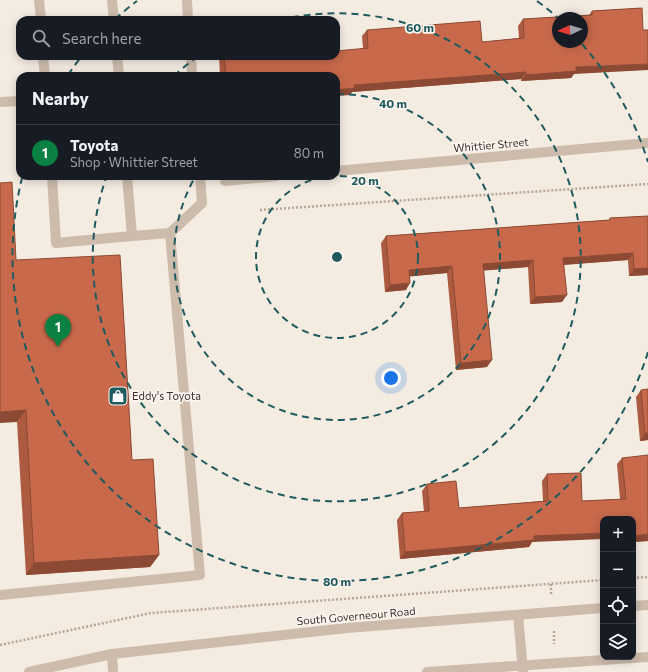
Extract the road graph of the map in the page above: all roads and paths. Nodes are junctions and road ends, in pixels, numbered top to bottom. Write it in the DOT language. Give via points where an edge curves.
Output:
graph roads {
  1 [pos="40,0"];
  2 [pos="112,0"];
  3 [pos="187,0"];
  4 [pos="41,16"];
  5 [pos="114,16"];
  6 [pos="188,16"];
  7 [pos="44,60"];
  8 [pos="117,60"];
  9 [pos="191,60"];
  10 [pos="45,72"];
  11 [pos="119,72"];
  12 [pos="192,72"];
  13 [pos="16,101"];
  14 [pos="0,102"];
  15 [pos="648,143"];
  16 [pos="340,171"];
  17 [pos="52,180"];
  18 [pos="127,180"];
  19 [pos="200,180"];
  20 [pos="648,184"];
  21 [pos="260,210"];
  22 [pos="170,233"];
  23 [pos="132,236"];
  24 [pos="648,577"];
  25 [pos="636,578"];
  26 [pos="600,580"];
  27 [pos="0,595"];
  28 [pos="648,605"];
  29 [pos="636,606"];
  30 [pos="600,608"];
  31 [pos="518,614"];
  32 [pos="0,645"];
  33 [pos="112,654"];
  34 [pos="648,656"];
  35 [pos="523,669"];
  36 [pos="29,672"];
  37 [pos="113,672"];
  38 [pos="427,672"];
  1 -- 4 [label="street"];
  2 -- 5 [label="street"];
  3 -- 6 [label="street"];
  7 -- 10 [label="street"];
  8 -- 11 [label="street"];
  9 -- 12 [label="street"];
  13 -- 14 [label="street"];
  15 -- 16 [label="street, Whittier Street"];
  17 -- 23 [label="street" via="56,243"];
  18 -- 23 [label="street"];
  19 -- 22 [label="street" via="202,203"];
  20 -- 21 [label="path"];
  22 -- 23 [label="street"];
  22 -- 27 [label="street" via="200,575"];
  24 -- 25 [label="path"];
  26 -- 32 [label="path" via="151,613"];
  28 -- 29 [label="street"];
  30 -- 31 [label="street, South Governeour Road"];
  31 -- 33 [label="street, South Governeour Road" via="347,628"];
  31 -- 35 [label="street"];
  33 -- 36 [label="street, South Governeour Road"];
  33 -- 37 [label="street"];
  34 -- 35 [label="street"];
  35 -- 38 [label="street"];
}
